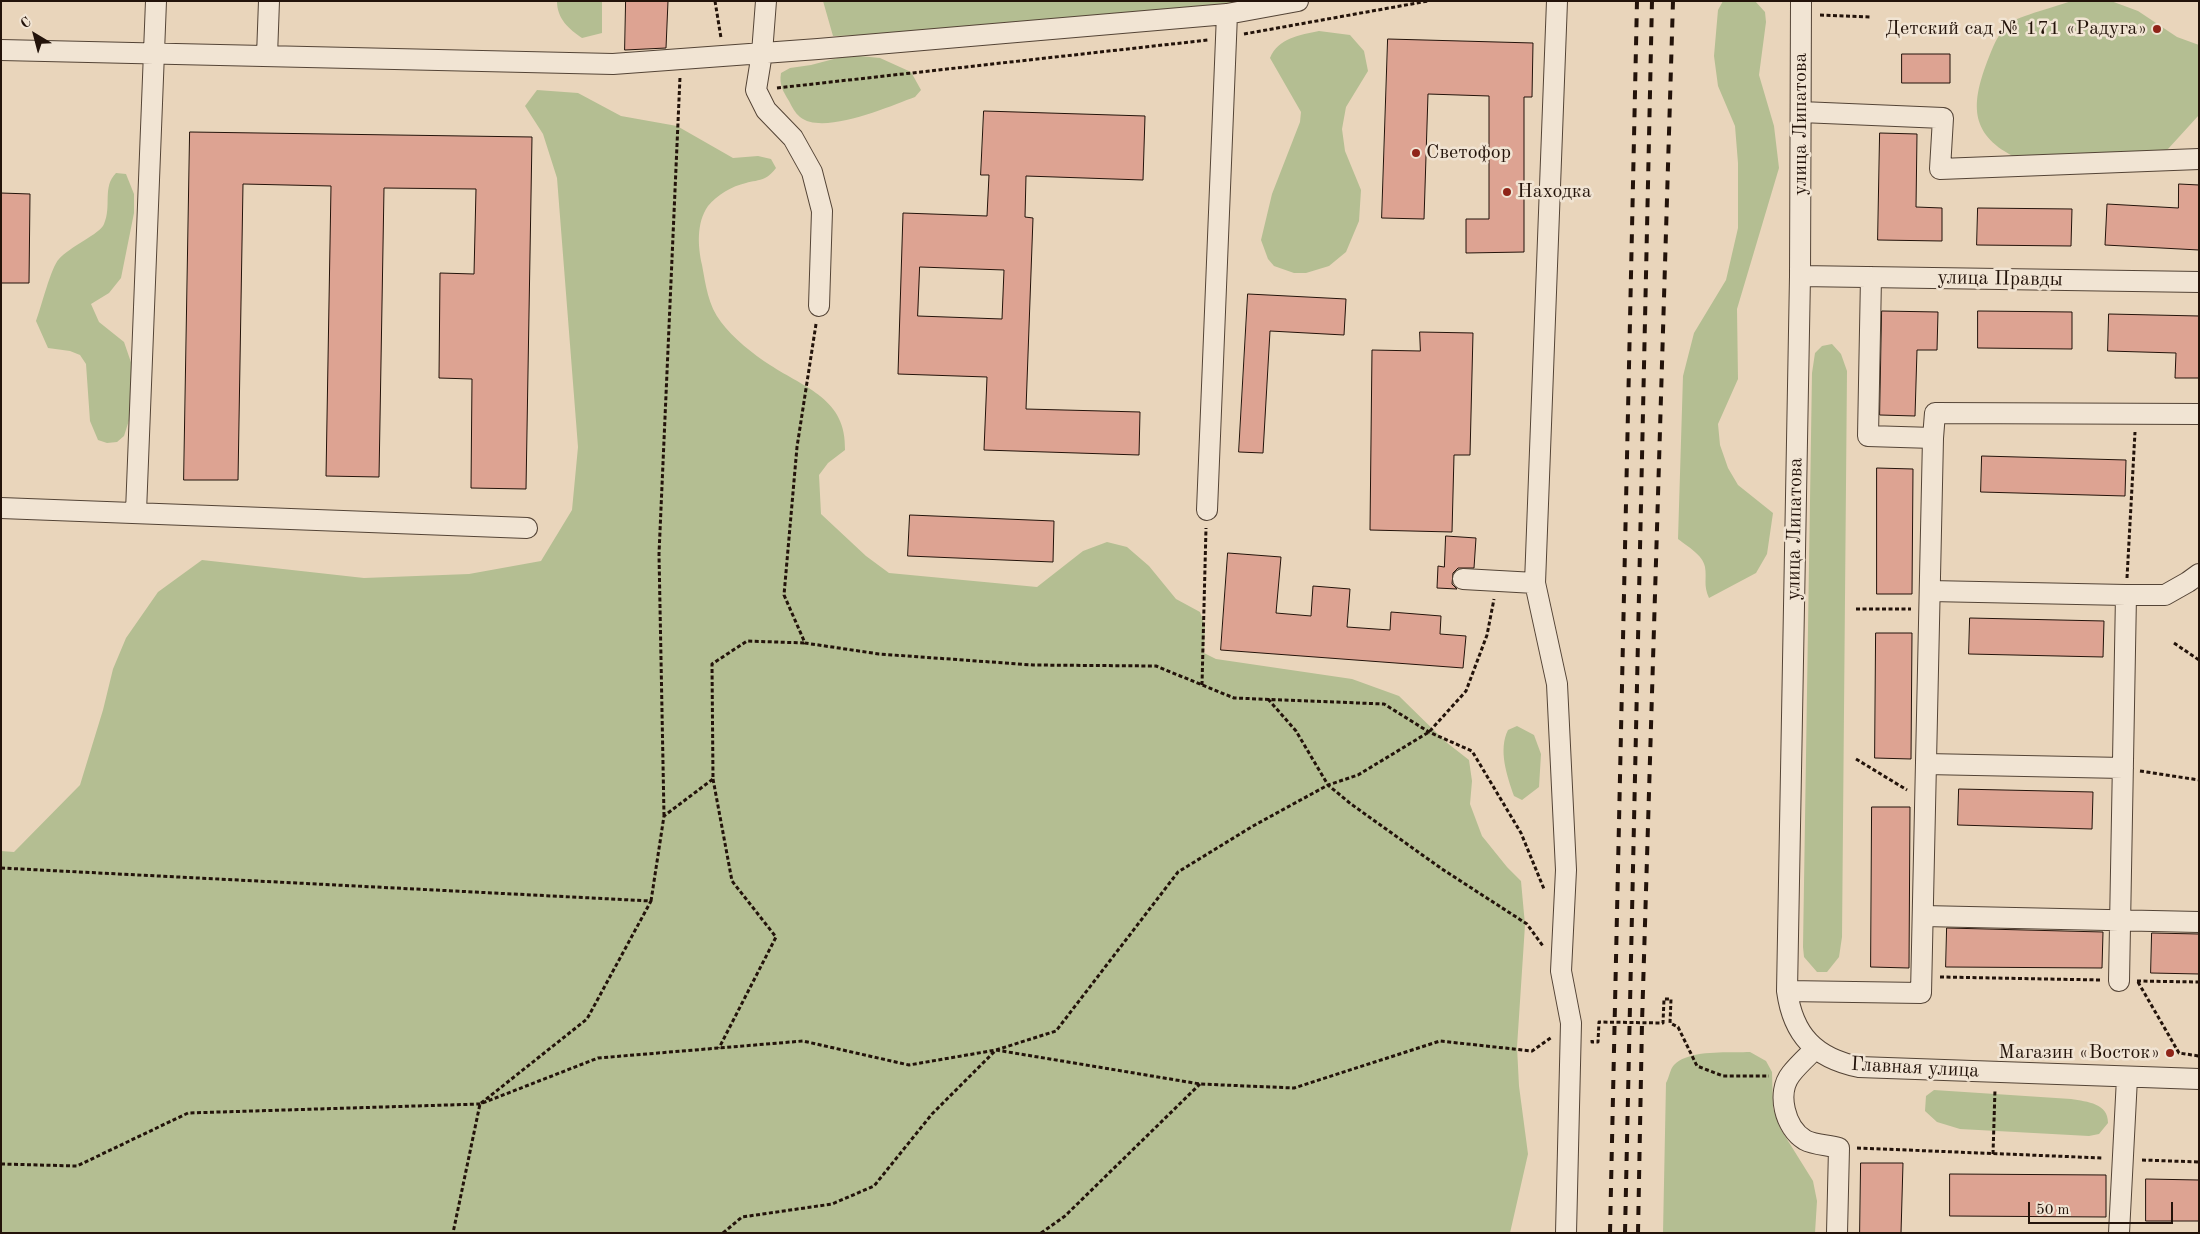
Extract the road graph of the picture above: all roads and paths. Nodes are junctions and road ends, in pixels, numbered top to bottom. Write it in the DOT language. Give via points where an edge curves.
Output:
graph roads {
  1 [pos="156,1"];
  2 [pos="269,1"];
  3 [pos="715,1"];
  4 [pos="766,1"];
  5 [pos="1298,1"];
  6 [pos="1428,1"];
  7 [pos="1557,1"];
  8 [pos="1808,6"];
  9 [pos="1227,14"];
  10 [pos="1870,17"];
  11 [pos="1226,38"];
  12 [pos="1,50"];
  13 [pos="155,53"];
  14 [pos="762,53"];
  15 [pos="267,56"];
  16 [pos="724,56"];
  17 [pos="681,59"];
  18 [pos="756,90"];
  19 [pos="1801,112"];
  20 [pos="2199,159"];
  21 [pos="1800,276"];
  22 [pos="1871,277"];
  23 [pos="2199,282"];
  24 [pos="819,306"];
  25 [pos="2136,414"];
  26 [pos="2199,414"];
  27 [pos="1933,438"];
  28 [pos="1,508"];
  29 [pos="1207,510"];
  30 [pos="136,512"];
  31 [pos="527,528"];
  32 [pos="2199,574"];
  33 [pos="1463,579"];
  34 [pos="1498,582"];
  35 [pos="1535,583"];
  36 [pos="2126,595"];
  37 [pos="1929,600"];
  38 [pos="1856,609"];
  39 [pos="805,643"];
  40 [pos="2174,644"];
  41 [pos="2199,660"];
  42 [pos="1202,685"];
  43 [pos="1268,699"];
  44 [pos="1429,732"];
  45 [pos="1856,759"];
  46 [pos="1926,764"];
  47 [pos="2123,768"];
  48 [pos="714,779"];
  49 [pos="2199,780"];
  50 [pos="1328,785"];
  51 [pos="1925,800"];
  52 [pos="664,816"];
  53 [pos="1,868"];
  54 [pos="1548,897"];
  55 [pos="651,901"];
  56 [pos="1923,916"];
  57 [pos="2120,920"];
  58 [pos="2199,922"];
  59 [pos="1561,971"];
  60 [pos="1922,977"];
  61 [pos="2128,981"];
  62 [pos="2199,982"];
  63 [pos="1787,991"];
  64 [pos="1571,1023"];
  65 [pos="1592,1033"];
  66 [pos="719,1048"];
  67 [pos="1816,1049"];
  68 [pos="996,1050"];
  69 [pos="2199,1056"];
  70 [pos="1995,1072"];
  71 [pos="1789,1076"];
  72 [pos="2127,1078"];
  73 [pos="2199,1079"];
  74 [pos="1200,1084"];
  75 [pos="480,1104"];
  76 [pos="1839,1148"];
  77 [pos="1993,1154"];
  78 [pos="2124,1159"];
  79 [pos="2199,1162"];
  80 [pos="1,1164"];
  81 [pos="453,1233"];
  82 [pos="723,1233"];
  83 [pos="1041,1233"];
  84 [pos="1566,1233"];
  85 [pos="1837,1233"];
  86 [pos="2119,1233"];
  1 -- 13 [label="street"];
  2 -- 15 [label="street"];
  3 -- 16 [label="path"];
  4 -- 14 [label="street"];
  5 -- 9 [label="street"];
  6 -- 11 [label="path"];
  7 -- 35 [label="street"];
  8 -- 10 [label="path" via="1820,15"];
  8 -- 19 [label="street, улица Липатова"];
  9 -- 11 [label="street"];
  9 -- 14 [label="street"];
  11 -- 18 [label="path"];
  11 -- 29 [label="street"];
  12 -- 13 [label="street"];
  13 -- 15 [label="street"];
  13 -- 30 [label="street"];
  14 -- 16 [label="street"];
  14 -- 18 [label="street"];
  15 -- 17 [label="street" via="613,64"];
  16 -- 17 [label="street"];
  17 -- 52 [label="path" via="659,554"];
  18 -- 24 [label="street" via="766,110 793,138 812,172 822,211"];
  19 -- 20 [label="street" via="1943,118 1940,169"];
  19 -- 21 [label="street, улица Липатова"];
  21 -- 22 [label="street, улица Правды"];
  21 -- 63 [label="street, улица Липатова"];
  22 -- 23 [label="street, улица Правды"];
  22 -- 27 [label="street" via="1868,436"];
  24 -- 39 [label="path" via="797,447 784,595"];
  25 -- 26 [label="street"];
  25 -- 27 [label="street" via="1935,413"];
  25 -- 36 [label="path"];
  27 -- 37 [label="street"];
  28 -- 30 [label="street"];
  29 -- 42 [label="path"];
  30 -- 31 [label="street"];
  32 -- 36 [label="street" via="2164,595"];
  33 -- 34 [label="street"];
  34 -- 35 [label="street"];
  34 -- 44 [label="path" via="1486,635 1466,690"];
  35 -- 59 [label="street" via="1557,684 1566,870"];
  36 -- 37 [label="street"];
  36 -- 47 [label="street"];
  37 -- 38 [label="path"];
  37 -- 46 [label="street"];
  39 -- 42 [label="path" via="879,654 1033,665 1156,666"];
  39 -- 48 [label="path" via="747,641 712,664"];
  40 -- 41 [label="path"];
  42 -- 43 [label="path" via="1234,698"];
  43 -- 44 [label="path" via="1384,704"];
  43 -- 50 [label="path" via="1296,731"];
  44 -- 50 [label="path" via="1358,775"];
  44 -- 54 [label="path" via="1472,751 1521,833"];
  45 -- 51 [label="path"];
  46 -- 47 [label="street"];
  46 -- 51 [label="street"];
  47 -- 49 [label="path"];
  47 -- 57 [label="street"];
  48 -- 52 [label="path"];
  48 -- 66 [label="path" via="732,881 776,937"];
  50 -- 59 [label="path" via="1435,863 1527,924"];
  50 -- 68 [label="path" via="1178,872 1056,1031"];
  51 -- 56 [label="street"];
  52 -- 55 [label="path"];
  53 -- 55 [label="path"];
  55 -- 75 [label="path" via="587,1019"];
  56 -- 57 [label="street"];
  56 -- 60 [label="street"];
  57 -- 58 [label="street"];
  57 -- 61 [label="street"];
  59 -- 64 [label="street"];
  60 -- 61 [label="path"];
  60 -- 63 [label="street" via="1921,994"];
  61 -- 62 [label="path"];
  61 -- 69 [label="path" via="2179,1053"];
  63 -- 67 [label="street, улица Липатова" via="1796,1024"];
  64 -- 74 [label="path" via="1532,1051 1440,1041 1294,1088"];
  64 -- 84 [label="street"];
  65 -- 71 [label="path" via="1592,1042 1598,1042 1599,1022 1663,1023 1664,999 1671,999 1670,1023 1678,1027 1698,1066 1723,1076"];
  66 -- 68 [label="path" via="803,1041 909,1065"];
  66 -- 75 [label="path" via="598,1058"];
  67 -- 70 [label="street, Главная улица" via="1841,1063 1859,1067"];
  67 -- 71 [label="street"];
  68 -- 74 [label="path"];
  68 -- 82 [label="path" via="932,1114 874,1186 832,1204 742,1217"];
  70 -- 72 [label="street, Главная улица"];
  70 -- 77 [label="path"];
  71 -- 76 [label="street" via="1783,1096 1785,1115 1795,1132 1806,1141"];
  72 -- 73 [label="street, Главная улица"];
  72 -- 78 [label="street"];
  74 -- 83 [label="path" via="1065,1216"];
  75 -- 80 [label="path" via="188,1112 77,1166"];
  75 -- 81 [label="path"];
  76 -- 77 [label="path"];
  76 -- 85 [label="street"];
  77 -- 78 [label="path"];
  78 -- 79 [label="path"];
  78 -- 86 [label="street"];
}
